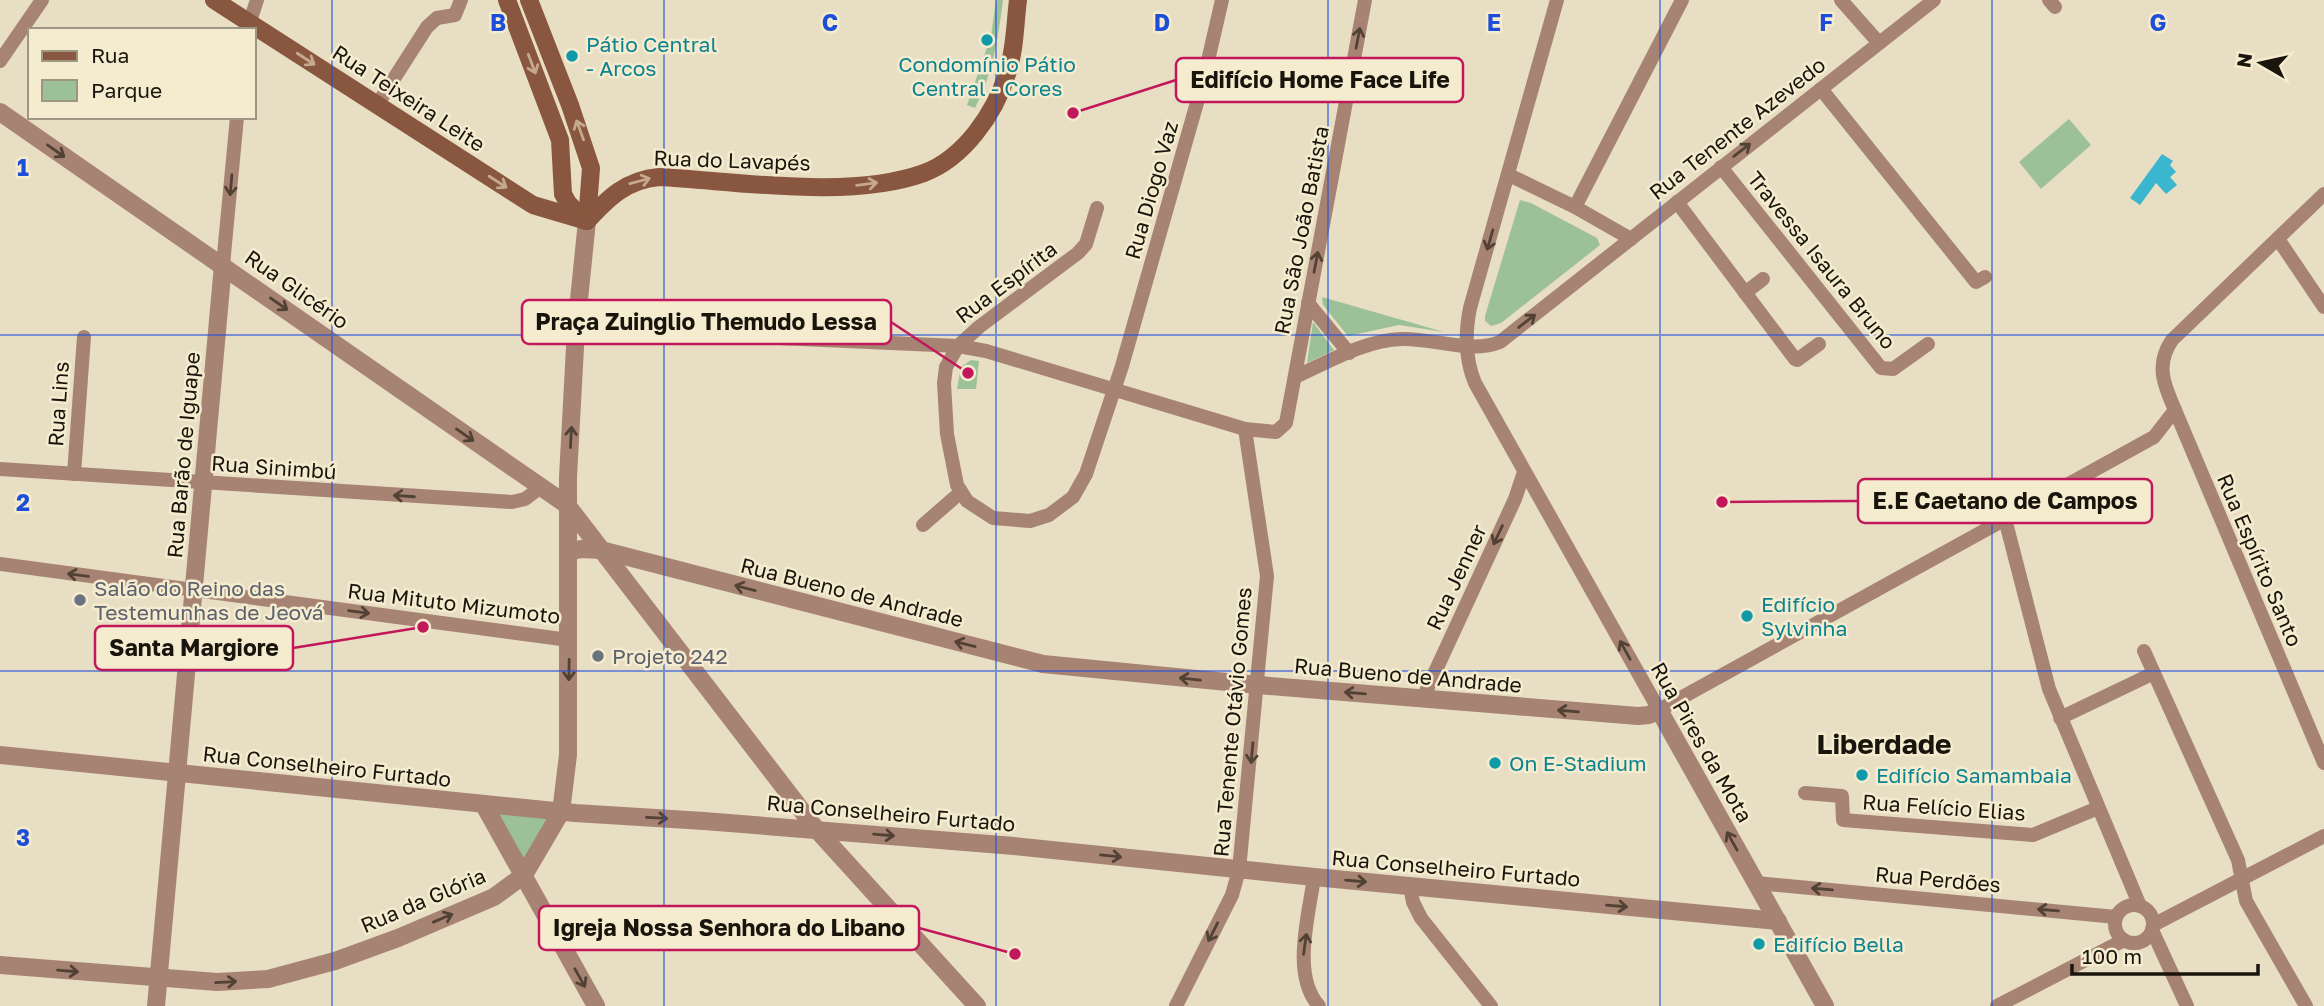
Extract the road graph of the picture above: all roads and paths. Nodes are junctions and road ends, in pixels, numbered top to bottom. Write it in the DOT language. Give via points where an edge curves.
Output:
graph roads {
  1 [pos="42,0"];
  2 [pos="214,0"];
  3 [pos="257,0"];
  4 [pos="461,0"];
  5 [pos="507,0"];
  6 [pos="529,0"];
  7 [pos="1018,0"];
  8 [pos="1222,0"];
  9 [pos="1365,0"];
  10 [pos="1557,0"];
  11 [pos="1682,0"];
  12 [pos="1841,0"];
  13 [pos="1934,0"];
  14 [pos="248,26"];
  15 [pos="256,31"];
  16 [pos="1879,43"];
  17 [pos="0,61"];
  18 [pos="1821,89"];
  19 [pos="377,105"];
  20 [pos="0,112"];
  21 [pos="237,119"];
  22 [pos="1721,167"];
  23 [pos="1508,175"];
  24 [pos="2324,194"];
  25 [pos="1677,202"];
  26 [pos="1575,206"];
  27 [pos="1097,208"];
  28 [pos="587,221"];
  29 [pos="1631,239"];
  30 [pos="2277,239"];
  31 [pos="223,265"];
  32 [pos="1985,277"];
  33 [pos="1763,279"];
  34 [pos="1745,293"];
  35 [pos="1308,303"];
  36 [pos="2324,307"];
  37 [pos="576,330"];
  38 [pos="84,337"];
  39 [pos="1819,344"];
  40 [pos="1928,344"];
  41 [pos="958,346"];
  42 [pos="1467,346"];
  43 [pos="1349,353"];
  44 [pos="1295,377"];
  45 [pos="1115,390"];
  46 [pos="2175,411"];
  47 [pos="1245,429"];
  48 [pos="0,469"];
  49 [pos="1524,472"];
  50 [pos="74,474"];
  51 [pos="568,477"];
  52 [pos="203,483"];
  53 [pos="544,489"];
  54 [pos="961,492"];
  55 [pos="1515,499"];
  56 [pos="1540,500"];
  57 [pos="568,505"];
  58 [pos="2006,519"];
  59 [pos="923,525"];
  60 [pos="601,550"];
  61 [pos="568,552"];
  62 [pos="0,564"];
  63 [pos="194,590"];
  64 [pos="569,640"];
  65 [pos="2144,651"];
  66 [pos="2154,673"];
  67 [pos="1258,685"];
  68 [pos="1423,698"];
  69 [pos="1659,710"];
  70 [pos="2060,718"];
  71 [pos="0,755"];
  72 [pos="2324,763"];
  73 [pos="177,773"];
  74 [pos="565,778"];
  75 [pos="1805,793"];
  76 [pos="484,805"];
  77 [pos="2098,808"];
  78 [pos="561,812"];
  79 [pos="589,814"];
  80 [pos="816,829"];
  81 [pos="2324,836"];
  82 [pos="1239,870"];
  83 [pos="524,875"];
  84 [pos="1314,877"];
  85 [pos="2243,879"];
  86 [pos="1756,883"];
  87 [pos="1410,886"];
  88 [pos="2140,906"];
  89 [pos="2116,917"];
  90 [pos="1778,921"];
  91 [pos="2152,928"];
  92 [pos="2124,940"];
  93 [pos="0,965"];
  94 [pos="158,979"];
  95 [pos="156,1006"];
  96 [pos="596,1006"];
  97 [pos="977,1006"];
  98 [pos="1176,1006"];
  99 [pos="1319,1006"];
  100 [pos="1491,1006"];
  101 [pos="1825,1006"];
  102 [pos="1997,1006"];
  103 [pos="2187,1006"];
  104 [pos="2306,1006"];
  1 -- 17 [label="street"];
  2 -- 14 [label="main road, Rua Teixeira Leite"];
  3 -- 14 [label="street"];
  4 -- 19 [label="street" via="455,15 437,18 427,27"];
  5 -- 28 [label="main road, one-way" via="560,140 563,194"];
  28 -- 6 [label="main road, one-way" via="591,167"];
  28 -- 7 [label="main road, Rua do Lavapés, one-way" via="615,193 643,179 846,187 925,173 962,146 999,95 1008,72"];
  8 -- 45 [label="street, Rua Diogo Vaz" via="1205,78"];
  35 -- 9 [label="street, Rua São João Batista, one-way"];
  10 -- 23 [label="street, Rua Pires da Mota"];
  11 -- 26 [label="street"];
  12 -- 16 [label="street"];
  13 -- 16 [label="street, Rua Tenente Azevedo"];
  15 -- 19 [label="main road, Rua Teixeira Leite, one-way"];
  16 -- 18 [label="street, Rua Tenente Azevedo"];
  22 -- 18 [label="street, Rua Tenente Azevedo, one-way"];
  18 -- 32 [label="street" via="1976,282"];
  19 -- 28 [label="main road, Rua Teixeira Leite, one-way" via="533,205"];
  20 -- 31 [label="street, Rua Glicério, one-way"];
  21 -- 31 [label="street, Rua Barão de Iguape, one-way"];
  22 -- 25 [label="street, Rua Tenente Azevedo"];
  22 -- 40 [label="street, Travessa Isaura Bruno" via="1881,368 1893,369"];
  23 -- 26 [label="street"];
  23 -- 42 [label="street, Rua Pires da Mota, one-way" via="1470,308"];
  24 -- 30 [label="street, Rua Espírito Santo"];
  25 -- 29 [label="street, Rua Tenente Azevedo"];
  25 -- 34 [label="street"];
  26 -- 29 [label="street"];
  27 -- 41 [label="street, Rua Espírita" via="1086,244 1078,253"];
  28 -- 37 [label="street"];
  42 -- 29 [label="street, Rua Tenente Azevedo, one-way" via="1500,342"];
  30 -- 36 [label="street"];
  30 -- 46 [label="street, Rua Espírito Santo" via="2166,349 2161,373"];
  31 -- 52 [label="street, Rua Barão de Iguape"];
  31 -- 53 [label="street, Rua Glicério, one-way"];
  33 -- 34 [label="street"];
  34 -- 39 [label="street" via="1796,360"];
  35 -- 43 [label="street"];
  35 -- 44 [label="street, Rua São João Batista"];
  37 -- 41 [label="street, Rua Espírita"];
  51 -- 37 [label="street, one-way"];
  38 -- 50 [label="street, Rua Lins"];
  41 -- 45 [label="street"];
  41 -- 54 [label="street" via="946,367 944,383 952,467"];
  42 -- 43 [label="street, Rua Tenente Azevedo" via="1400,339"];
  42 -- 49 [label="street, Rua Pires da Mota" via="1475,383"];
  43 -- 44 [label="street, Rua Tenente Azevedo"];
  44 -- 47 [label="street, Rua São João Batista" via="1281,429"];
  45 -- 47 [label="street"];
  45 -- 54 [label="street" via="1086,474 1063,506 1030,521 1011,521 978,510"];
  46 -- 58 [label="street, Rua Bueno de Andrade" via="2154,437"];
  46 -- 72 [label="street, Rua Espírito Santo"];
  47 -- 67 [label="street, Rua Tenente Otávio Gomes" via="1267,568"];
  48 -- 50 [label="street, Rua Sinimbú"];
  49 -- 55 [label="street, Rua Jenner"];
  49 -- 56 [label="street, Rua Pires da Mota"];
  50 -- 52 [label="street, Rua Sinimbú"];
  51 -- 53 [label="street" via="558,487"];
  51 -- 57 [label="street"];
  53 -- 52 [label="street, Rua Sinimbú, one-way" via="512,502"];
  52 -- 63 [label="street, Rua Barão de Iguape"];
  53 -- 57 [label="street, Rua Glicério"];
  54 -- 59 [label="street"];
  55 -- 56 [label="street"];
  55 -- 68 [label="street, Rua Jenner, one-way"];
  69 -- 56 [label="street, Rua Pires da Mota, one-way"];
  57 -- 60 [label="street"];
  57 -- 61 [label="street, Rua da Glória"];
  58 -- 69 [label="street, Rua Bueno de Andrade"];
  58 -- 70 [label="street"];
  60 -- 61 [label="street, Rua Bueno de Andrade"];
  67 -- 60 [label="street, Rua Bueno de Andrade, one-way" via="1044,664"];
  60 -- 80 [label="street"];
  61 -- 64 [label="street, Rua da Glória"];
  63 -- 62 [label="street, Rua Mituto Mizumoto, one-way"];
  63 -- 64 [label="street, Rua Mituto Mizumoto, one-way"];
  63 -- 73 [label="street, Rua Barão de Iguape"];
  64 -- 74 [label="street, Rua da Glória, one-way"];
  65 -- 66 [label="street"];
  66 -- 70 [label="street"];
  66 -- 85 [label="street"];
  68 -- 67 [label="street, Rua Bueno de Andrade, one-way"];
  67 -- 82 [label="street, Rua Tenente Otávio Gomes, one-way"];
  69 -- 68 [label="street, Rua Bueno de Andrade, one-way" via="1638,716"];
  86 -- 69 [label="street, Rua Pires da Mota, one-way"];
  70 -- 77 [label="street"];
  71 -- 73 [label="street, Rua Conselheiro Furtado"];
  73 -- 76 [label="street, Rua Conselheiro Furtado"];
  73 -- 94 [label="street, Rua Barão de Iguape"];
  74 -- 78 [label="street, Rua da Glória"];
  74 -- 79 [label="street" via="576,804"];
  75 -- 77 [label="street, Rua Felício Elias" via="1842,796 1843,820 2034,835"];
  76 -- 78 [label="street, Rua Conselheiro Furtado"];
  76 -- 83 [label="street"];
  77 -- 88 [label="street"];
  78 -- 79 [label="street, Rua Conselheiro Furtado"];
  78 -- 83 [label="street, Rua da Glória"];
  79 -- 80 [label="street, Rua Conselheiro Furtado, one-way"];
  80 -- 82 [label="street, Rua Conselheiro Furtado, one-way"];
  80 -- 97 [label="street"];
  81 -- 85 [label="street"];
  82 -- 84 [label="street, Rua Conselheiro Furtado"];
  82 -- 98 [label="street, Rua Tenente Otávio Gomes, one-way" via="1232,895"];
  94 -- 83 [label="street, Rua da Glória, one-way" via="268,979 335,961 494,897"];
  83 -- 96 [label="street, one-way"];
  84 -- 87 [label="street, Rua Conselheiro Furtado, one-way"];
  99 -- 84 [label="street, one-way" via="1312,999 1303,970"];
  85 -- 91 [label="street"];
  85 -- 104 [label="street" via="2246,901"];
  89 -- 86 [label="street, Rua Perdões, one-way"];
  86 -- 90 [label="street, Rua Pires da Mota"];
  87 -- 90 [label="street, Rua Conselheiro Furtado, one-way"];
  87 -- 100 [label="street" via="1420,918"];
  88 -- 89 [label="street" via="2126,907"];
  88 -- 91 [label="street" via="2147,911"];
  89 -- 92 [label="street" via="2116,930"];
  90 -- 101 [label="street, Rua Pires da Mota"];
  91 -- 92 [label="street" via="2139,942"];
  91 -- 103 [label="street"];
  92 -- 102 [label="street"];
  93 -- 94 [label="street, Rua da Glória, one-way"];
  94 -- 95 [label="street, Rua Barão de Iguape"];
}
